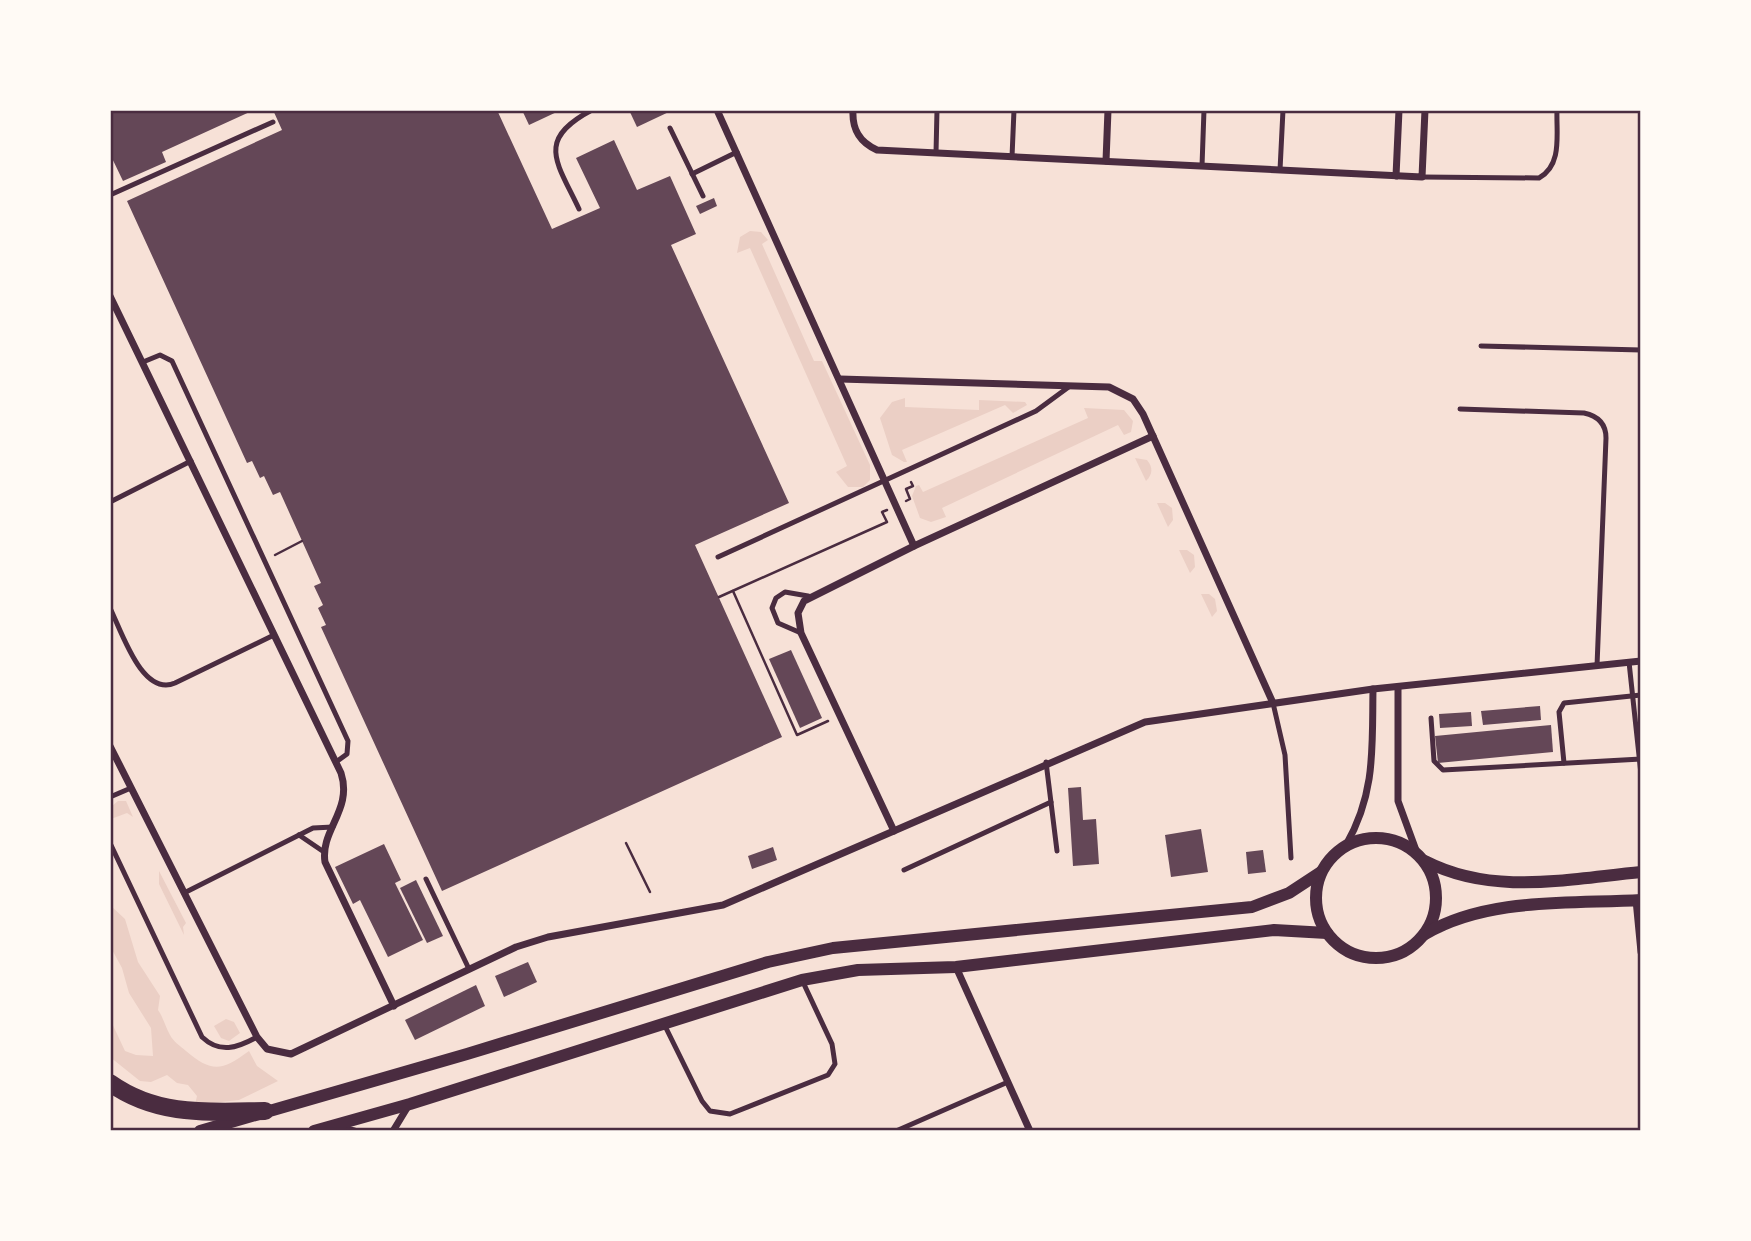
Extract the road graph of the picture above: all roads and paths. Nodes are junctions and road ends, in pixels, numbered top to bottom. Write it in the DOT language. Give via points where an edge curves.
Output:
graph roads {
  1 [pos="592,110"];
  2 [pos="718,110"];
  3 [pos="853,110"];
  4 [pos="937,110"];
  5 [pos="1014,110"];
  6 [pos="1108,110"];
  7 [pos="1204,110"];
  8 [pos="1283,110"];
  9 [pos="1399,110"];
  10 [pos="1425,110"];
  11 [pos="1557,110"];
  12 [pos="273,122"];
  13 [pos="670,128"];
  14 [pos="737,152"];
  15 [pos="936,153"];
  16 [pos="1012,157"];
  17 [pos="1107,161"];
  18 [pos="1202,166"];
  19 [pos="1280,170"];
  20 [pos="692,174"];
  21 [pos="1396,176"];
  22 [pos="1422,177"];
  23 [pos="110,195"];
  24 [pos="703,196"];
  25 [pos="579,209"];
  26 [pos="110,296"];
  27 [pos="1481,346"];
  28 [pos="1641,350"];
  29 [pos="142,362"];
  30 [pos="840,379"];
  31 [pos="1070,386"];
  32 [pos="1460,409"];
  33 [pos="1153,436"];
  34 [pos="191,461"];
  35 [pos="907,472"];
  36 [pos="885,482"];
  37 [pos="110,502"];
  38 [pos="896,506"];
  39 [pos="914,546"];
  40 [pos="718,557"];
  41 [pos="733,591"];
  42 [pos="808,596"];
  43 [pos="719,597"];
  44 [pos="110,608"];
  45 [pos="801,633"];
  46 [pos="274,635"];
  47 [pos="1641,661"];
  48 [pos="1629,662"];
  49 [pos="1597,666"];
  50 [pos="1398,687"];
  51 [pos="1373,689"];
  52 [pos="1641,695"];
  53 [pos="1632,696"];
  54 [pos="1273,703"];
  55 [pos="840,715"];
  56 [pos="1431,718"];
  57 [pos="110,746"];
  58 [pos="1640,759"];
  59 [pos="336,762"];
  60 [pos="1046,762"];
  61 [pos="1564,763"];
  62 [pos="1641,774"];
  63 [pos="131,788"];
  64 [pos="110,797"];
  65 [pos="1051,802"];
  66 [pos="334,827"];
  67 [pos="894,831"];
  68 [pos="299,835"];
  69 [pos="110,843"];
  70 [pos="626,843"];
  71 [pos="1346,845"];
  72 [pos="1057,851"];
  73 [pos="324,852"];
  74 [pos="1421,857"];
  75 [pos="1291,858"];
  76 [pos="904,870"];
  77 [pos="1321,872"];
  78 [pos="1641,873"];
  79 [pos="426,879"];
  80 [pos="650,892"];
  81 [pos="184,893"];
  82 [pos="1638,900"];
  83 [pos="1327,933"];
  84 [pos="1425,934"];
  85 [pos="1641,952"];
  86 [pos="956,967"];
  87 [pos="469,969"];
  88 [pos="802,979"];
  89 [pos="394,1006"];
  90 [pos="664,1023"];
  91 [pos="257,1037"];
  92 [pos="1008,1082"];
  93 [pos="110,1083"];
  94 [pos="410,1104"];
  95 [pos="265,1111"];
  96 [pos="331,1126"];
  97 [pos="200,1131"];
  98 [pos="314,1131"];
  99 [pos="354,1131"];
  100 [pos="393,1131"];
  101 [pos="896,1131"];
  102 [pos="1030,1131"];
  1 -- 25 [label="lane" via="568,123 555,146 558,164"];
  2 -- 14 [label="street"];
  3 -- 15 [label="street" via="854,128 867,145 877,150"];
  4 -- 15 [label="lane"];
  5 -- 16 [label="lane"];
  6 -- 17 [label="street"];
  7 -- 18 [label="lane"];
  8 -- 19 [label="lane"];
  9 -- 21 [label="street"];
  10 -- 22 [label="street"];
  11 -- 22 [label="lane" via="1555,157 1550,170 1539,178"];
  12 -- 23 [label="lane"];
  13 -- 20 [label="lane"];
  14 -- 20 [label="lane"];
  14 -- 30 [label="street"];
  15 -- 16 [label="street"];
  16 -- 17 [label="street"];
  17 -- 18 [label="street"];
  18 -- 19 [label="street"];
  19 -- 21 [label="street"];
  20 -- 24 [label="lane"];
  21 -- 22 [label="street"];
  26 -- 29 [label="street"];
  27 -- 28 [label="lane"];
  29 -- 34 [label="street"];
  29 -- 59 [label="lane" via="160,355 172,361 348,741 347,754"];
  30 -- 31 [label="street"];
  30 -- 36 [label="street"];
  31 -- 33 [label="street" via="1109,387 1126,393 1139,406"];
  31 -- 35 [label="lane" via="1036,411"];
  32 -- 49 [label="lane" via="1584,413 1603,425"];
  33 -- 39 [label="street"];
  33 -- 54 [label="street"];
  34 -- 37 [label="lane"];
  34 -- 46 [label="street"];
  35 -- 36 [label="lane"];
  35 -- 38 [label="path" via="913,486 906,489 910,499"];
  36 -- 38 [label="street"];
  36 -- 40 [label="lane"];
  38 -- 39 [label="street"];
  38 -- 41 [label="path" via="883,512 887,522"];
  39 -- 42 [label="street"];
  41 -- 43 [label="path"];
  41 -- 55 [label="path" via="797,736"];
  42 -- 45 [label="street" via="798,613"];
  42 -- 45 [label="lane" via="785,592 772,608 778,623"];
  44 -- 46 [label="lane" via="147,678 163,686"];
  45 -- 55 [label="street"];
  46 -- 59 [label="street"];
  47 -- 48 [label="street"];
  48 -- 49 [label="street"];
  48 -- 53 [label="lane"];
  49 -- 50 [label="street"];
  50 -- 51 [label="street"];
  50 -- 74 [label="street" via="1396,783 1402,819"];
  51 -- 54 [label="street"];
  51 -- 71 [label="street" via="1371,781 1362,814"];
  52 -- 53 [label="lane"];
  53 -- 58 [label="lane"];
  53 -- 61 [label="lane" via="1564,703 1559,712"];
  54 -- 60 [label="street" via="1145,722"];
  54 -- 75 [label="lane" via="1285,755"];
  55 -- 67 [label="street"];
  56 -- 61 [label="lane" via="1434,761 1443,770"];
  57 -- 63 [label="street"];
  58 -- 61 [label="lane"];
  58 -- 62 [label="lane"];
  59 -- 66 [label="street" via="344,793"];
  60 -- 65 [label="lane"];
  60 -- 67 [label="street"];
  63 -- 64 [label="lane"];
  63 -- 81 [label="street"];
  65 -- 72 [label="lane"];
  65 -- 76 [label="lane"];
  66 -- 68 [label="lane" via="317,827"];
  66 -- 73 [label="street"];
  67 -- 87 [label="street" via="723,905 537,940"];
  68 -- 73 [label="lane"];
  68 -- 81 [label="lane"];
  69 -- 91 [label="lane" via="197,1031 222,1048"];
  70 -- 80 [label="path"];
  71 -- 74 [label="street" via="1364,838 1383,838 1401,843"];
  71 -- 77 [label="street"];
  73 -- 89 [label="street" via="330,875"];
  74 -- 78 [label="street" via="1461,877 1501,883"];
  74 -- 84 [label="street" via="1435,881 1437,904"];
  77 -- 83 [label="street" via="1316,904"];
  77 -- 95 [label="street" via="1289,893 1252,907 833,948 768,962"];
  79 -- 87 [label="lane"];
  81 -- 91 [label="street"];
  82 -- 84 [label="street" via="1482,911"];
  82 -- 85 [label="street"];
  83 -- 84 [label="street" via="1344,948 1376,958 1408,949"];
  83 -- 86 [label="street" via="1274,930"];
  86 -- 88 [label="street" via="858,970"];
  86 -- 92 [label="street"];
  87 -- 89 [label="street"];
  88 -- 90 [label="street"];
  88 -- 90 [label="lane" via="832,1044 835,1064 828,1076 730,1114 710,1111 702,1101"];
  89 -- 91 [label="street" via="291,1054 267,1049"];
  90 -- 94 [label="street"];
  92 -- 101 [label="lane"];
  92 -- 102 [label="street"];
  93 -- 95 [label="highway" via="165,1109"];
  94 -- 96 [label="street"];
  94 -- 100 [label="street"];
  95 -- 97 [label="street"];
  96 -- 98 [label="street"];
  96 -- 99 [label="street"];
}
